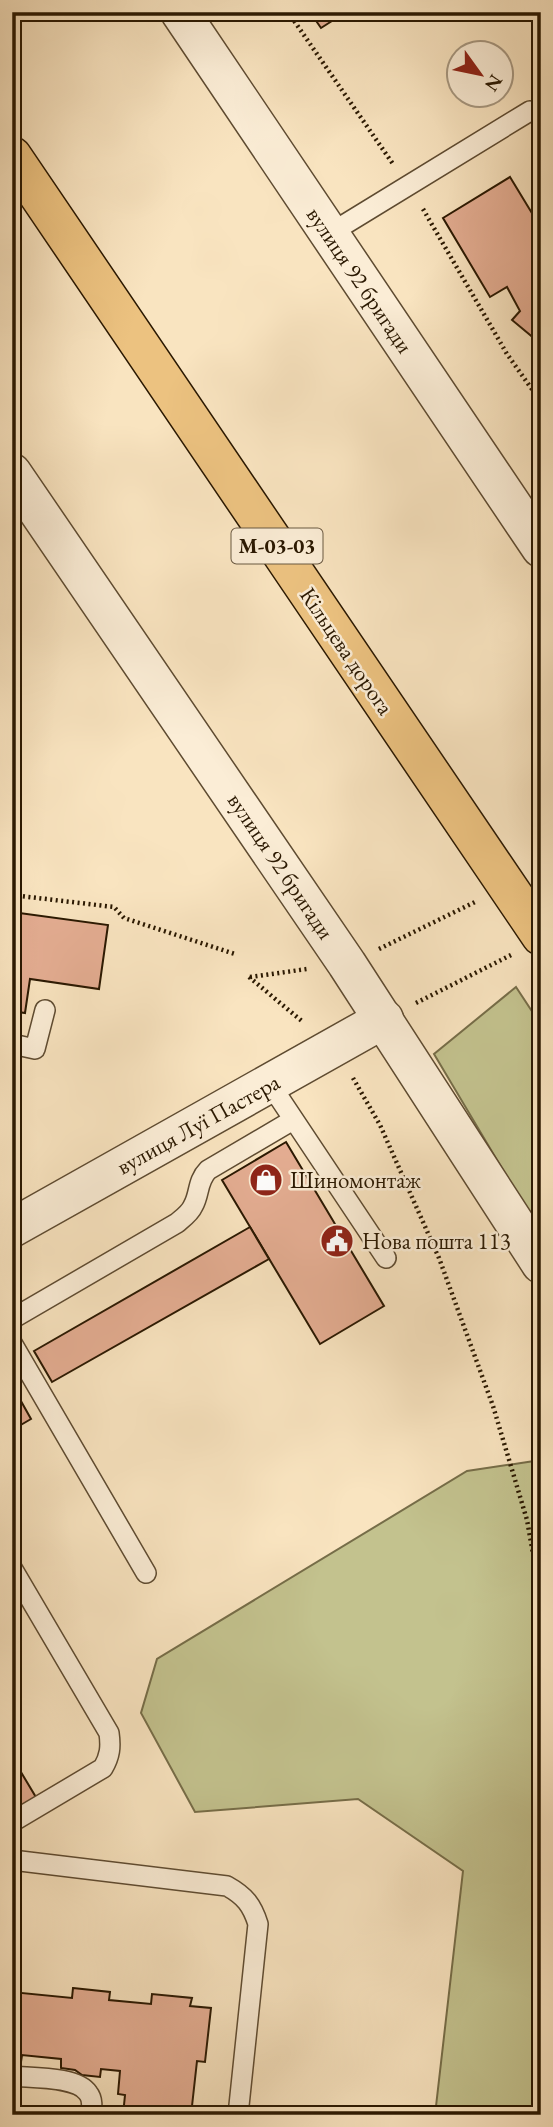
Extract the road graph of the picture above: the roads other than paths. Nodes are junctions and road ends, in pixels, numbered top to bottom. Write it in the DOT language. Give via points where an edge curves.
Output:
graph roads {
  1 [pos="180,12"];
  2 [pos="541,113"];
  3 [pos="12,156"];
  4 [pos="329,234"];
  5 [pos="12,473"];
  6 [pos="541,548"];
  7 [pos="529,944"];
  8 [pos="45,1010"];
  9 [pos="384,1019"];
  10 [pos="12,1044"];
  11 [pos="270,1084"];
  12 [pos="293,1120"];
  13 [pos="12,1228"];
  14 [pos="386,1258"];
  15 [pos="541,1264"];
  16 [pos="12,1319"];
  17 [pos="12,1343"];
  18 [pos="12,1568"];
  19 [pos="146,1573"];
  20 [pos="12,1822"];
  21 [pos="12,1860"];
  22 [pos="12,2076"];
  23 [pos="91,2115"];
  24 [pos="238,2115"];
  1 -- 4 [label="street, вулиця 92 бригади"];
  2 -- 4 [label="lane" via="530,110"];
  3 -- 7 [label="highway, Кільцева дорога / М-03-03" via="508,886"];
  4 -- 6 [label="street, вулиця 92 бригади"];
  5 -- 9 [label="street, вулиця 92 бригади"];
  8 -- 10 [label="lane" via="35,1049"];
  9 -- 11 [label="street, вулиця Луї Пастера"];
  9 -- 15 [label="street, вулиця 92 бригади"];
  11 -- 12 [label="lane"];
  11 -- 13 [label="street, вулиця Луї Пастера"];
  12 -- 14 [label="lane"];
  12 -- 16 [label="lane" via="208,1170 194,1206 177,1223"];
  17 -- 19 [label="lane"];
  18 -- 20 [label="lane" via="109,1733 111,1746 103,1768"];
  21 -- 24 [label="lane" via="227,1886 253,1907 258,1924"];
  22 -- 23 [label="lane" via="83,2087 90,2094"];
}
